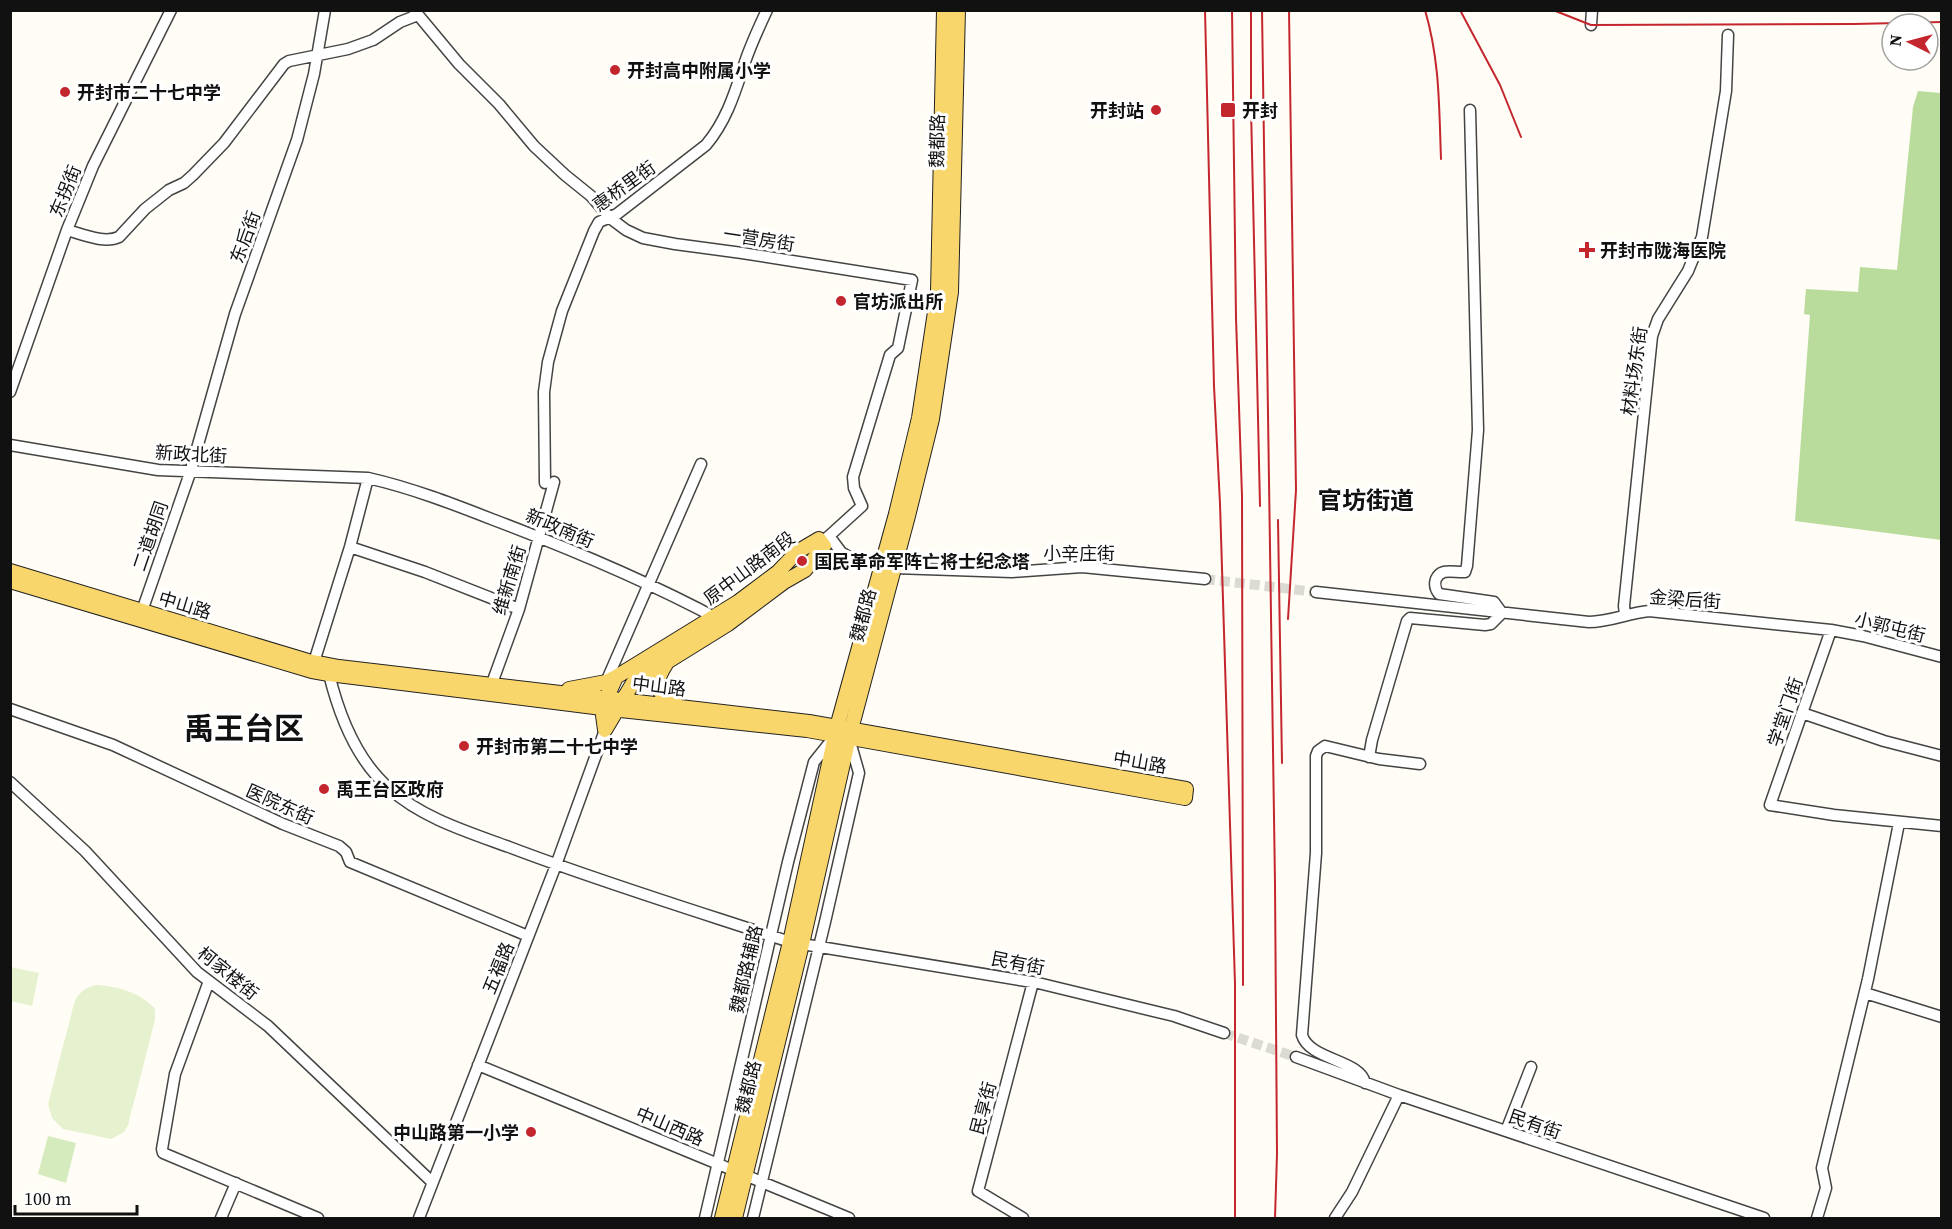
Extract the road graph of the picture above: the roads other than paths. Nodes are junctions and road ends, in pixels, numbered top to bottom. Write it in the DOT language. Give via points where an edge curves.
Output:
graph roads {
  1 [pos="171,10"];
  2 [pos="325,10"];
  3 [pos="944,10"];
  4 [pos="958,10"];
  5 [pos="1592,10"];
  6 [pos="767,11"];
  7 [pos="416,13"];
  8 [pos="1591,25"];
  9 [pos="1728,35"];
  10 [pos="317,55"];
  11 [pos="1470,110"];
  12 [pos="610,218"];
  13 [pos="68,230"];
  14 [pos="10,392"];
  15 [pos="10,445"];
  16 [pos="701,464"];
  17 [pos="190,473"];
  18 [pos="370,478"];
  19 [pos="549,482"];
  20 [pos="539,537"];
  21 [pos="825,539"];
  22 [pos="350,547"];
  23 [pos="888,567"];
  24 [pos="10,571"];
  25 [pos="1205,579"];
  26 [pos="10,581"];
  27 [pos="648,584"];
  28 [pos="1316,592"];
  29 [pos="519,609"];
  30 [pos="142,611"];
  31 [pos="1502,613"];
  32 [pos="1625,615"];
  33 [pos="716,617"];
  34 [pos="728,624"];
  35 [pos="1830,630"];
  36 [pos="1941,657"];
  37 [pos="314,662"];
  38 [pos="666,664"];
  39 [pos="329,674"];
  40 [pos="611,679"];
  41 [pos="491,686"];
  42 [pos="535,691"];
  43 [pos="611,704"];
  44 [pos="681,707"];
  45 [pos="10,709"];
  46 [pos="1802,713"];
  47 [pos="605,730"];
  48 [pos="843,732"];
  49 [pos="1941,756"];
  50 [pos="1370,757"];
  51 [pos="1420,764"];
  52 [pos="10,782"];
  53 [pos="1899,823"];
  54 [pos="1941,826"];
  55 [pos="556,865"];
  56 [pos="528,936"];
  57 [pos="771,936"];
  58 [pos="796,943"];
  59 [pos="819,947"];
  60 [pos="209,981"];
  61 [pos="1033,982"];
  62 [pos="1865,993"];
  63 [pos="1941,1017"];
  64 [pos="1224,1033"];
  65 [pos="1296,1057"];
  66 [pos="478,1065"];
  67 [pos="1531,1067"];
  68 [pos="1365,1083"];
  69 [pos="1398,1095"];
  70 [pos="1506,1131"];
  71 [pos="718,1164"];
  72 [pos="740,1173"];
  73 [pos="432,1182"];
  74 [pos="761,1182"];
  75 [pos="236,1183"];
  76 [pos="221,1218"];
  77 [pos="318,1218"];
  78 [pos="419,1218"];
  79 [pos="705,1218"];
  80 [pos="722,1218"];
  81 [pos="735,1218"];
  82 [pos="753,1218"];
  83 [pos="849,1218"];
  84 [pos="1020,1218"];
  85 [pos="1335,1218"];
  86 [pos="1764,1218"];
  87 [pos="1817,1218"];
  1 -- 13 [label="street, 东拐街" via="97,157"];
  2 -- 10 [label="street, 东后街"];
  3 -- 23 [label="main road, 魏都路" via="938,292 919,418"];
  4 -- 23 [label="main road, 魏都路" via="951,292 932,419"];
  5 -- 8 [label="street"];
  6 -- 12 [label="street, 惠桥里街" via="751,44 732,103 715,135"];
  7 -- 10 [label="street" via="373,40"];
  7 -- 12 [label="street, 一营房街" via="534,146"];
  9 -- 32 [label="street, 材料场东街" via="1726,91 1702,237 1652,336"];
  10 -- 13 [label="street" via="284,64 224,143 188,179 145,209 122,235 110,240"];
  10 -- 17 [label="street, 东后街" via="297,140 235,314"];
  11 -- 31 [label="street" via="1477,448 1467,566 1465,572 1440,574 1435,586 1439,594 1494,602"];
  12 -- 19 [label="street, 惠桥里街" via="599,222 586,246 548,362 544,392"];
  12 -- 21 [label="street, 一营房街" via="633,234 675,244 912,280 898,348 890,355 853,477 862,506"];
  13 -- 14 [label="street, 东拐街"];
  15 -- 17 [label="street, 新政北街"];
  16 -- 27 [label="street"];
  17 -- 18 [label="street, 新政北街"];
  17 -- 30 [label="street, 二道胡同"];
  18 -- 20 [label="street, 新政南街"];
  18 -- 22 [label="street"];
  19 -- 20 [label="street, 维新南街"];
  20 -- 27 [label="street, 新政南街"];
  20 -- 29 [label="street, 维新南街"];
  21 -- 23 [label="street, 小辛庄街" via="849,557"];
  21 -- 33 [label="main road, 原中山路南段" via="796,552 778,572"];
  21 -- 34 [label="main road, 原中山路南段" via="805,570"];
  22 -- 29 [label="street"];
  22 -- 37 [label="street"];
  23 -- 25 [label="street, 小辛庄街" via="1012,572 1082,567"];
  23 -- 48 [label="main road, 魏都路"];
  24 -- 30 [label="main road, 中山路"];
  26 -- 39 [label="main road, 中山路"];
  27 -- 33 [label="street, 新政南街"];
  27 -- 40 [label="street"];
  28 -- 31 [label="street"];
  29 -- 41 [label="street, 维新南街"];
  30 -- 37 [label="main road, 中山路"];
  31 -- 32 [label="street, 金梁后街" via="1589,622"];
  31 -- 50 [label="street" via="1485,626 1410,618 1407,621"];
  32 -- 35 [label="street, 金梁后街" via="1649,611"];
  33 -- 34 [label="street, 新政南街"];
  33 -- 40 [label="main road, 原中山路南段"];
  34 -- 38 [label="main road, 原中山路南段"];
  35 -- 36 [label="street, 小郭屯街"];
  35 -- 46 [label="street, 学堂门街"];
  37 -- 41 [label="main road, 中山路"];
  38 -- 43 [label="main road, 原中山路南段" via="645,674"];
  38 -- 44 [label="main road" via="657,679 660,693"];
  39 -- 43 [label="main road, 中山路"];
  39 -- 55 [label="street, 民有街" via="335,698 363,758 389,789 440,819"];
  40 -- 42 [label="main road, 原中山路南段" via="583,688"];
  40 -- 43 [label="main road"];
  41 -- 42 [label="main road, 中山路"];
  42 -- 43 [label="main road, 中山路"];
  43 -- 44 [label="main road, 中山路"];
  43 -- 47 [label="main road"];
  43 -- 48 [label="main road, 中山路"];
  44 -- 48 [label="main road, 中山路"];
  45 -- 56 [label="street, 医院东街" via="152,762 339,846 350,862"];
  46 -- 49 [label="street"];
  46 -- 53 [label="street, 学堂门街" via="1770,805"];
  47 -- 55 [label="street, 五福路"];
  48 -- 48 [label="main road, 中山路" via="1185,798 1186,789"];
  48 -- 57 [label="street, 魏都路辅路" via="814,762"];
  48 -- 58 [label="main road, 魏都路"];
  48 -- 59 [label="street" via="859,773"];
  50 -- 51 [label="street"];
  50 -- 68 [label="street" via="1326,746 1316,756 1316,853 1302,1035 1309,1047 1361,1074"];
  52 -- 60 [label="street, 柯家楼街" via="85,851"];
  53 -- 54 [label="street"];
  53 -- 62 [label="street"];
  55 -- 56 [label="street, 五福路"];
  55 -- 57 [label="street, 民有街"];
  56 -- 66 [label="street, 五福路"];
  57 -- 58 [label="street, 民有街"];
  57 -- 71 [label="street, 魏都路辅路"];
  58 -- 59 [label="street, 民有街"];
  58 -- 72 [label="main road, 魏都路"];
  59 -- 61 [label="street, 民有街"];
  59 -- 74 [label="street"];
  60 -- 73 [label="street, 柯家楼街" via="268,1026"];
  60 -- 75 [label="street" via="175,1074 162,1149 163,1153"];
  61 -- 64 [label="street, 民有街" via="1174,1016"];
  61 -- 84 [label="street, 民享街" via="978,1191"];
  62 -- 63 [label="street"];
  62 -- 87 [label="street" via="1822,1168 1826,1188"];
  65 -- 68 [label="street, 民有街"];
  66 -- 71 [label="street, 中山西路"];
  66 -- 73 [label="street, 五福路"];
  67 -- 70 [label="street"];
  68 -- 69 [label="street, 民有街"];
  69 -- 70 [label="street, 民有街"];
  69 -- 85 [label="street" via="1352,1192"];
  70 -- 86 [label="street, 民有街"];
  71 -- 72 [label="street, 中山西路"];
  71 -- 79 [label="street, 魏都路辅路"];
  72 -- 74 [label="street, 中山西路"];
  72 -- 80 [label="main road, 魏都路"];
  72 -- 81 [label="main road, 魏都路"];
  73 -- 78 [label="street, 五福路"];
  74 -- 82 [label="street"];
  74 -- 83 [label="street, 中山西路"];
  75 -- 76 [label="street"];
  75 -- 77 [label="street"];
}
